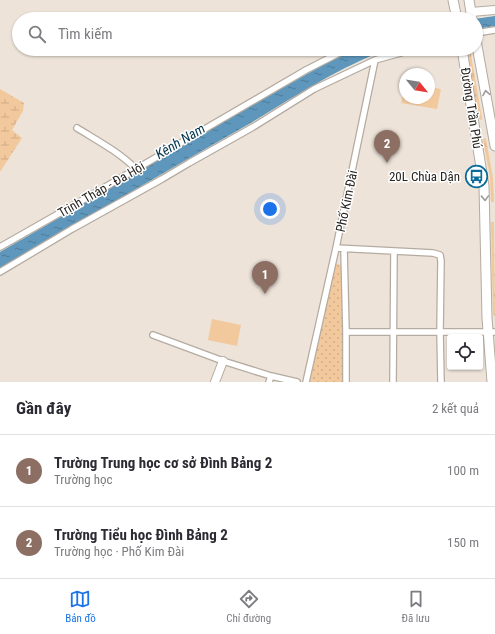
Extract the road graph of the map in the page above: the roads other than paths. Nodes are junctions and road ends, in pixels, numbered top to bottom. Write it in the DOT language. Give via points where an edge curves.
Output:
graph roads {
  1 [pos="453,0"];
  2 [pos="469,0"];
  3 [pos="495,10"];
  4 [pos="455,12"];
  5 [pos="471,12"];
  6 [pos="483,13"];
  7 [pos="495,30"];
  8 [pos="483,32"];
  9 [pos="333,56"];
  10 [pos="390,56"];
  11 [pos="463,56"];
  12 [pos="479,56"];
  13 [pos="376,60"];
  14 [pos="77,128"];
  15 [pos="493,132"];
  16 [pos="476,134"];
  17 [pos="495,146"];
  18 [pos="136,169"];
  19 [pos="0,247"];
  20 [pos="336,248"];
  21 [pos="344,249"];
  22 [pos="394,251"];
  23 [pos="0,272"];
  24 [pos="346,332"];
  25 [pos="393,332"];
  26 [pos="440,332"];
  27 [pos="492,332"];
  28 [pos="153,335"];
  29 [pos="223,361"];
  30 [pos="271,376"];
  31 [pos="215,382"];
  32 [pos="269,382"];
  33 [pos="297,382"];
  34 [pos="306,382"];
  35 [pos="346,382"];
  36 [pos="393,382"];
  37 [pos="441,382"];
  38 [pos="492,382"];
  1 -- 4 [label="main road"];
  2 -- 5 [label="main road"];
  3 -- 6 [label="main road"];
  7 -- 8 [label="street"];
  9 -- 18 [label="street, Trịnh Tháp - Đa Hội"];
  10 -- 13 [label="street"];
  11 -- 16 [label="main road, Đường Trần Phú"];
  15 -- 12 [label="main road, Đường Trần Phú, one-way"];
  13 -- 20 [label="street, Phố Kim Đài"];
  13 -- 23 [label="street" via="314,89 253,127"];
  14 -- 18 [label="street" via="116,152"];
  15 -- 16 [label="main road"];
  15 -- 17 [label="main road, Đường Trần Phú"];
  16 -- 27 [label="main road, Đường Trần Phú, one-way" via="484,186 487,318"];
  18 -- 19 [label="street, Trịnh Tháp - Đa Hội"];
  20 -- 21 [label="street"];
  20 -- 34 [label="street, Phố Kim Đài"];
  21 -- 22 [label="street"];
  21 -- 24 [label="street"];
  22 -- 25 [label="street"];
  22 -- 26 [label="street" via="440,255"];
  24 -- 25 [label="street"];
  24 -- 35 [label="street"];
  25 -- 26 [label="street"];
  25 -- 36 [label="street"];
  26 -- 27 [label="street"];
  26 -- 37 [label="street"];
  27 -- 38 [label="main road, Đường Trần Phú"];
  28 -- 29 [label="street"];
  29 -- 30 [label="street"];
  29 -- 31 [label="main road"];
  30 -- 32 [label="street"];
  30 -- 33 [label="street"];
}
